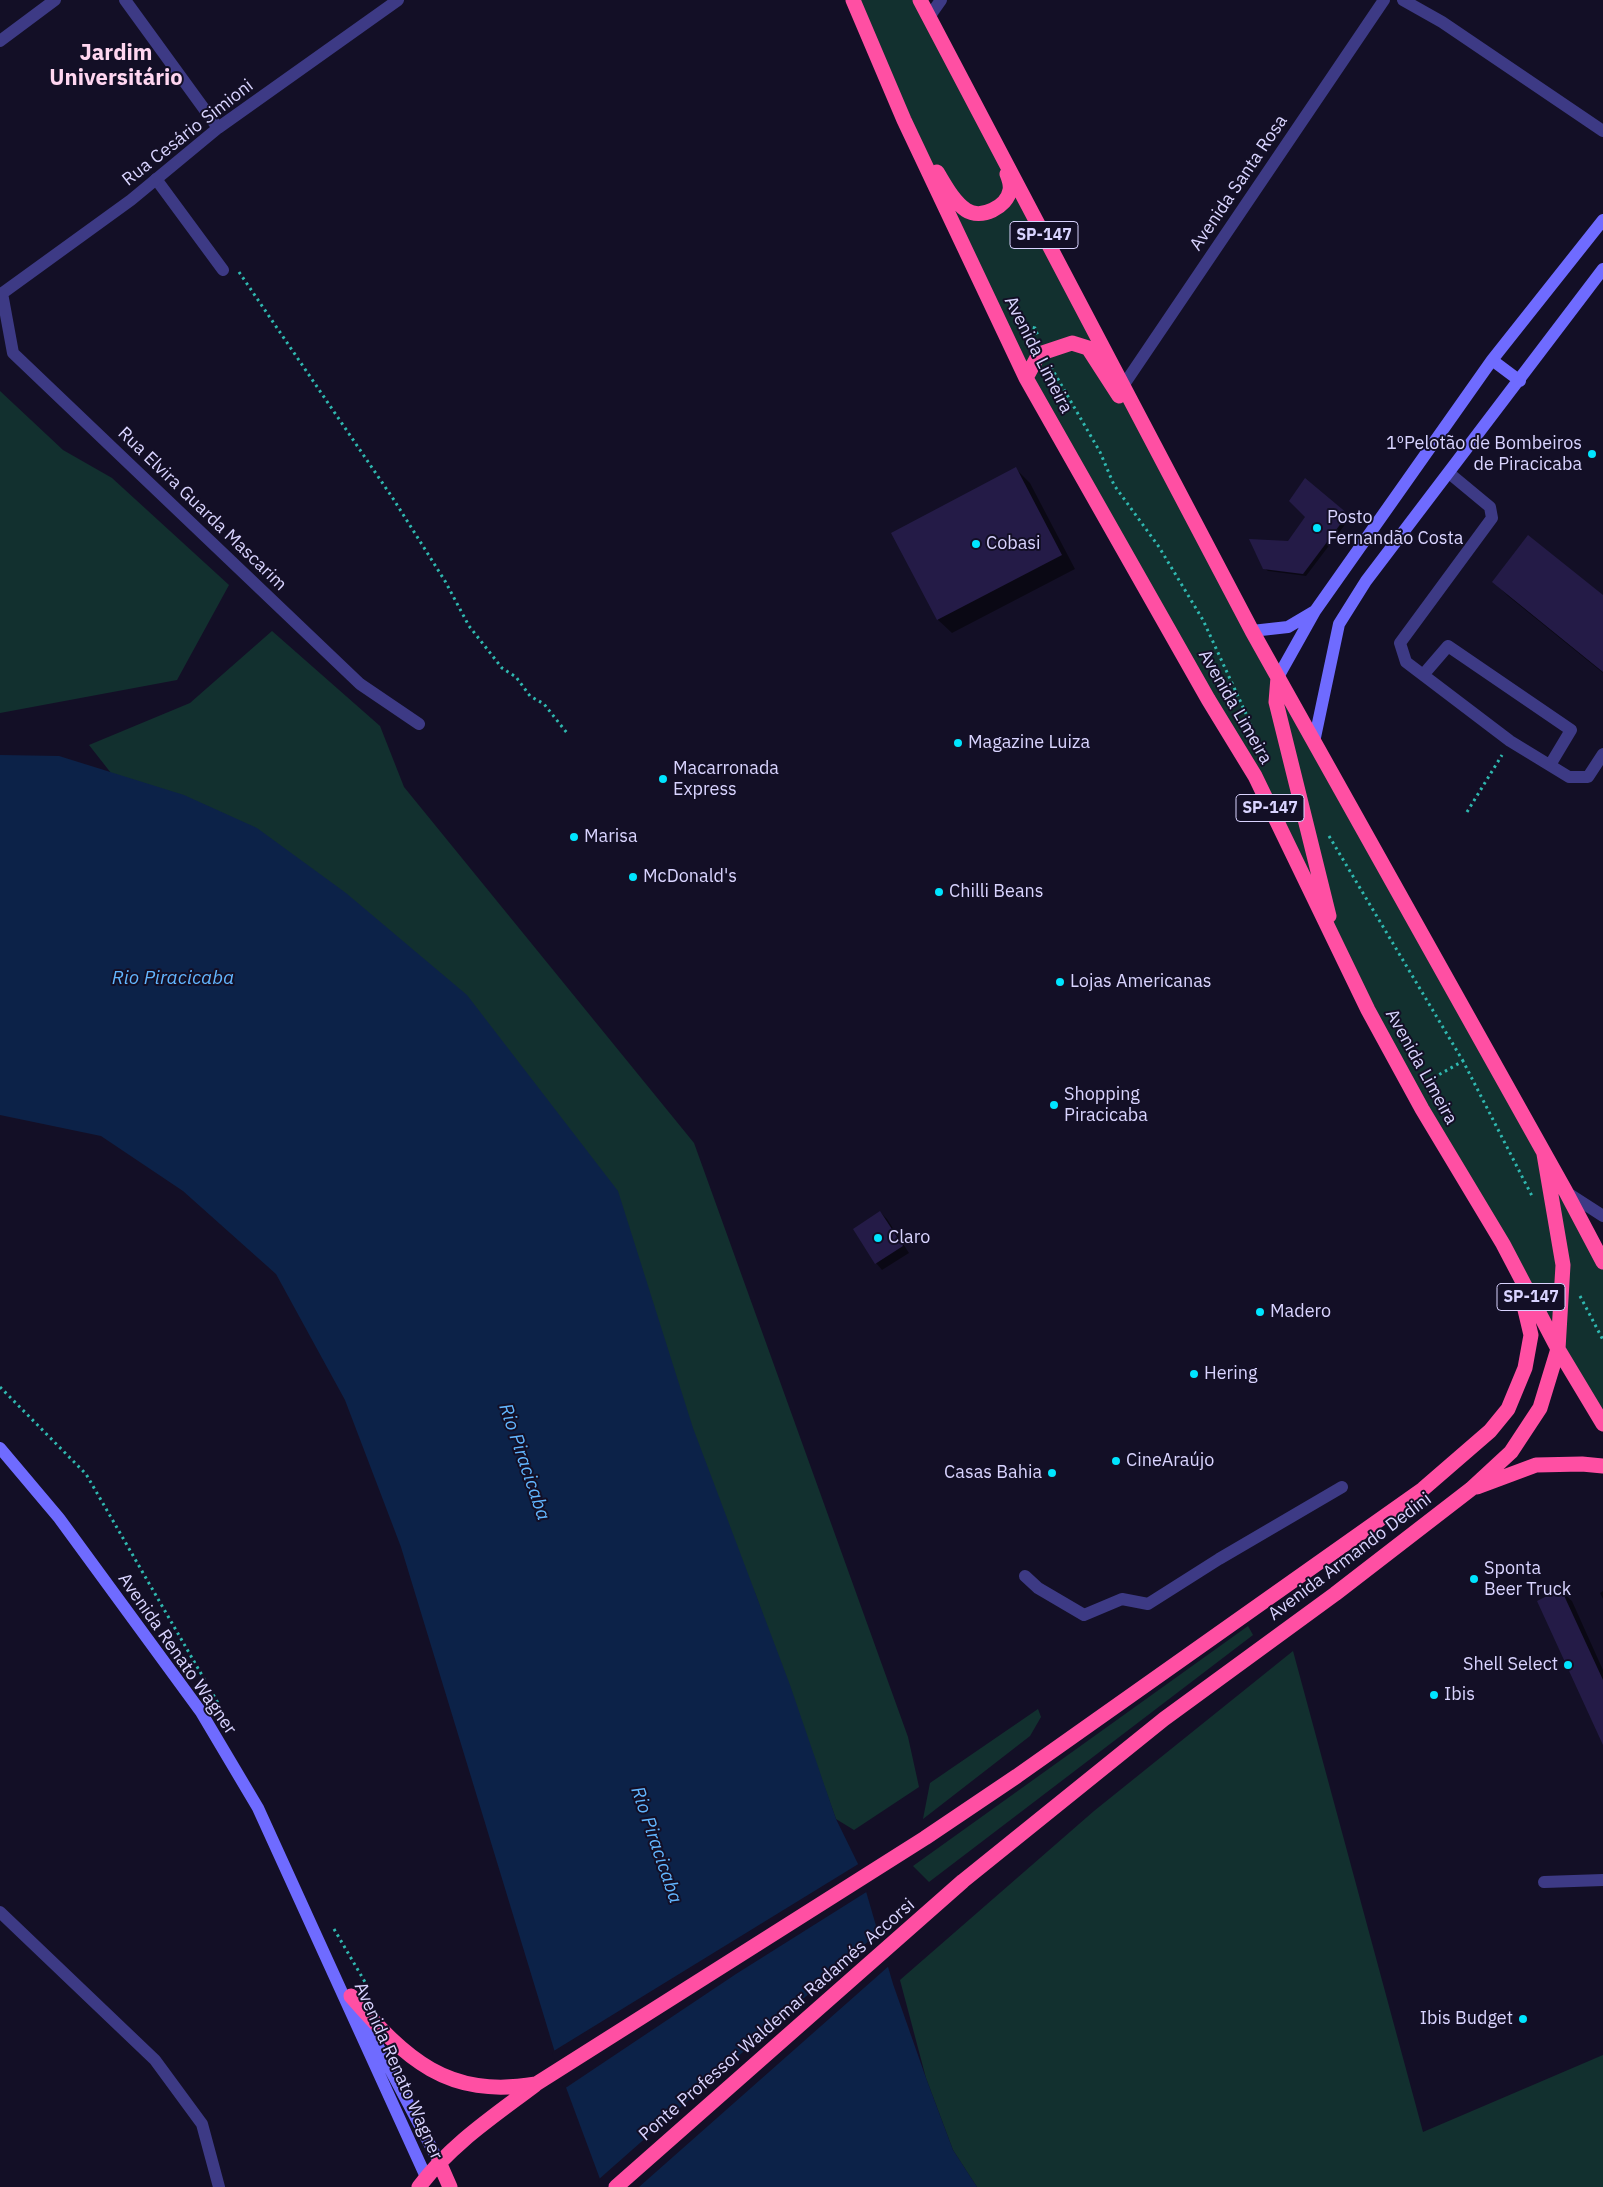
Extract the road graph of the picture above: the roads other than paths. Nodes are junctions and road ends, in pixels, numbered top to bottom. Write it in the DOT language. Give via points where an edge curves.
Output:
graph roads {
  1 [pos="55,0"];
  2 [pos="126,0"];
  3 [pos="398,0"];
  4 [pos="853,0"];
  5 [pos="920,0"];
  6 [pos="941,0"];
  7 [pos="1384,0"];
  8 [pos="1404,0"];
  9 [pos="929,17"];
  10 [pos="0,41"];
  11 [pos="904,120"];
  12 [pos="218,128"];
  13 [pos="1603,131"];
  14 [pos="1005,162"];
  15 [pos="156,180"];
  16 [pos="1603,220"];
  17 [pos="228,268"];
  18 [pos="1603,269"];
  19 [pos="1,294"];
  20 [pos="1492,360"];
  21 [pos="1026,378"];
  22 [pos="1520,382"];
  23 [pos="1124,386"];
  24 [pos="1166,472"];
  25 [pos="1449,473"];
  26 [pos="1315,611"];
  27 [pos="1252,631"];
  28 [pos="1423,675"];
  29 [pos="1278,677"];
  30 [pos="419,724"];
  31 [pos="1314,742"];
  32 [pos="1603,754"];
  33 [pos="1550,765"];
  34 [pos="1336,946"];
  35 [pos="1544,1154"];
  36 [pos="1566,1192"];
  37 [pos="1603,1216"];
  38 [pos="1504,1244"];
  39 [pos="1603,1262"];
  40 [pos="1558,1349"];
  41 [pos="1603,1424"];
  42 [pos="0,1448"];
  43 [pos="1603,1466"];
  44 [pos="1342,1487"];
  45 [pos="1471,1489"];
  46 [pos="1025,1576"];
  47 [pos="1603,1880"];
  48 [pos="963,1881"];
  49 [pos="1544,1882"];
  50 [pos="0,1912"];
  51 [pos="337,1979"];
  52 [pos="351,1996"];
  53 [pos="536,2084"];
  54 [pos="439,2162"];
  55 [pos="422,2182"];
  56 [pos="219,2187"];
  57 [pos="450,2187"];
  58 [pos="616,2187"];
  1 -- 10 [label="street"];
  2 -- 12 [label="street"];
  3 -- 12 [label="street, Rua Cesário Simioni"];
  4 -- 11 [label="highway, Avenida Limeira / SP-147"];
  5 -- 9 [label="highway, SP-147"];
  6 -- 9 [label="street"];
  7 -- 23 [label="street, Avenida Santa Rosa"];
  8 -- 13 [label="street" via="1442,22"];
  9 -- 14 [label="highway, SP-147"];
  11 -- 14 [label="highway" via="953,196 967,211 982,213 999,207 1007,199 1011,188"];
  11 -- 21 [label="highway, Avenida Limeira / SP-147"];
  12 -- 15 [label="street, Rua Cesário Simioni"];
  14 -- 23 [label="highway, SP-147"];
  15 -- 17 [label="street"];
  15 -- 19 [label="street, Rua Cesário Simioni"];
  16 -- 20 [label="main road"];
  18 -- 22 [label="main road"];
  19 -- 30 [label="street, Rua Elvira Guarda Mascarim" via="13,353 360,684"];
  20 -- 22 [label="main road"];
  20 -- 26 [label="main road"];
  21 -- 24 [label="highway" via="1038,354 1072,343 1088,348"];
  21 -- 34 [label="highway, Avenida Limeira / SP-147" via="1254,776"];
  22 -- 25 [label="main road"];
  23 -- 24 [label="highway, SP-147"];
  24 -- 27 [label="highway, SP-147"];
  25 -- 28 [label="street" via="1490,507 1492,518 1400,643 1406,662"];
  25 -- 31 [label="main road" via="1366,581 1339,624"];
  26 -- 27 [label="main road" via="1288,627"];
  26 -- 29 [label="main road"];
  27 -- 29 [label="highway, SP-147"];
  28 -- 33 [label="street" via="1510,741"];
  28 -- 33 [label="street" via="1448,646 1571,730"];
  29 -- 31 [label="highway, SP-147"];
  29 -- 34 [label="highway" via="1276,702"];
  31 -- 35 [label="highway, SP-147"];
  32 -- 33 [label="street" via="1588,777 1570,776"];
  34 -- 38 [label="highway, Avenida Limeira / SP-147" via="1412,1090"];
  35 -- 36 [label="highway, SP-147"];
  35 -- 40 [label="highway, Avenida Armando Dedini" via="1563,1265"];
  36 -- 37 [label="street"];
  36 -- 39 [label="highway, SP-147"];
  38 -- 40 [label="highway, Avenida Limeira / SP-147"];
  38 -- 53 [label="highway, Avenida Armando Dedini" via="1526,1309 1531,1335 1525,1368 1508,1409 1490,1431 1423,1489 1017,1776 925,1838"];
  40 -- 41 [label="highway, Avenida Limeira / SP-147"];
  40 -- 45 [label="highway, Avenida Armando Dedini" via="1540,1408 1511,1452"];
  42 -- 51 [label="main road, Avenida Renato Wagner" via="59,1518 201,1712 258,1808"];
  43 -- 45 [label="highway" via="1536,1465"];
  44 -- 46 [label="street" via="1148,1604 1122,1599 1084,1615 1038,1588"];
  45 -- 48 [label="highway, Avenida Armando Dedini" via="1164,1719"];
  47 -- 49 [label="street"];
  48 -- 58 [label="highway, Ponte Professor Waldemar Radamés Accorsi"];
  50 -- 56 [label="street" via="154,2060 202,2124"];
  51 -- 52 [label="main road, Avenida Renato Wagner"];
  51 -- 55 [label="main road, Avenida Renato Wagner"];
  52 -- 53 [label="highway" via="413,2059 451,2080 491,2089"];
  52 -- 54 [label="main road, Avenida Renato Wagner"];
  53 -- 54 [label="highway, Avenida Armando Dedini"];
  54 -- 55 [label="highway, Avenida Armando Dedini"];
  54 -- 57 [label="highway"];
}
